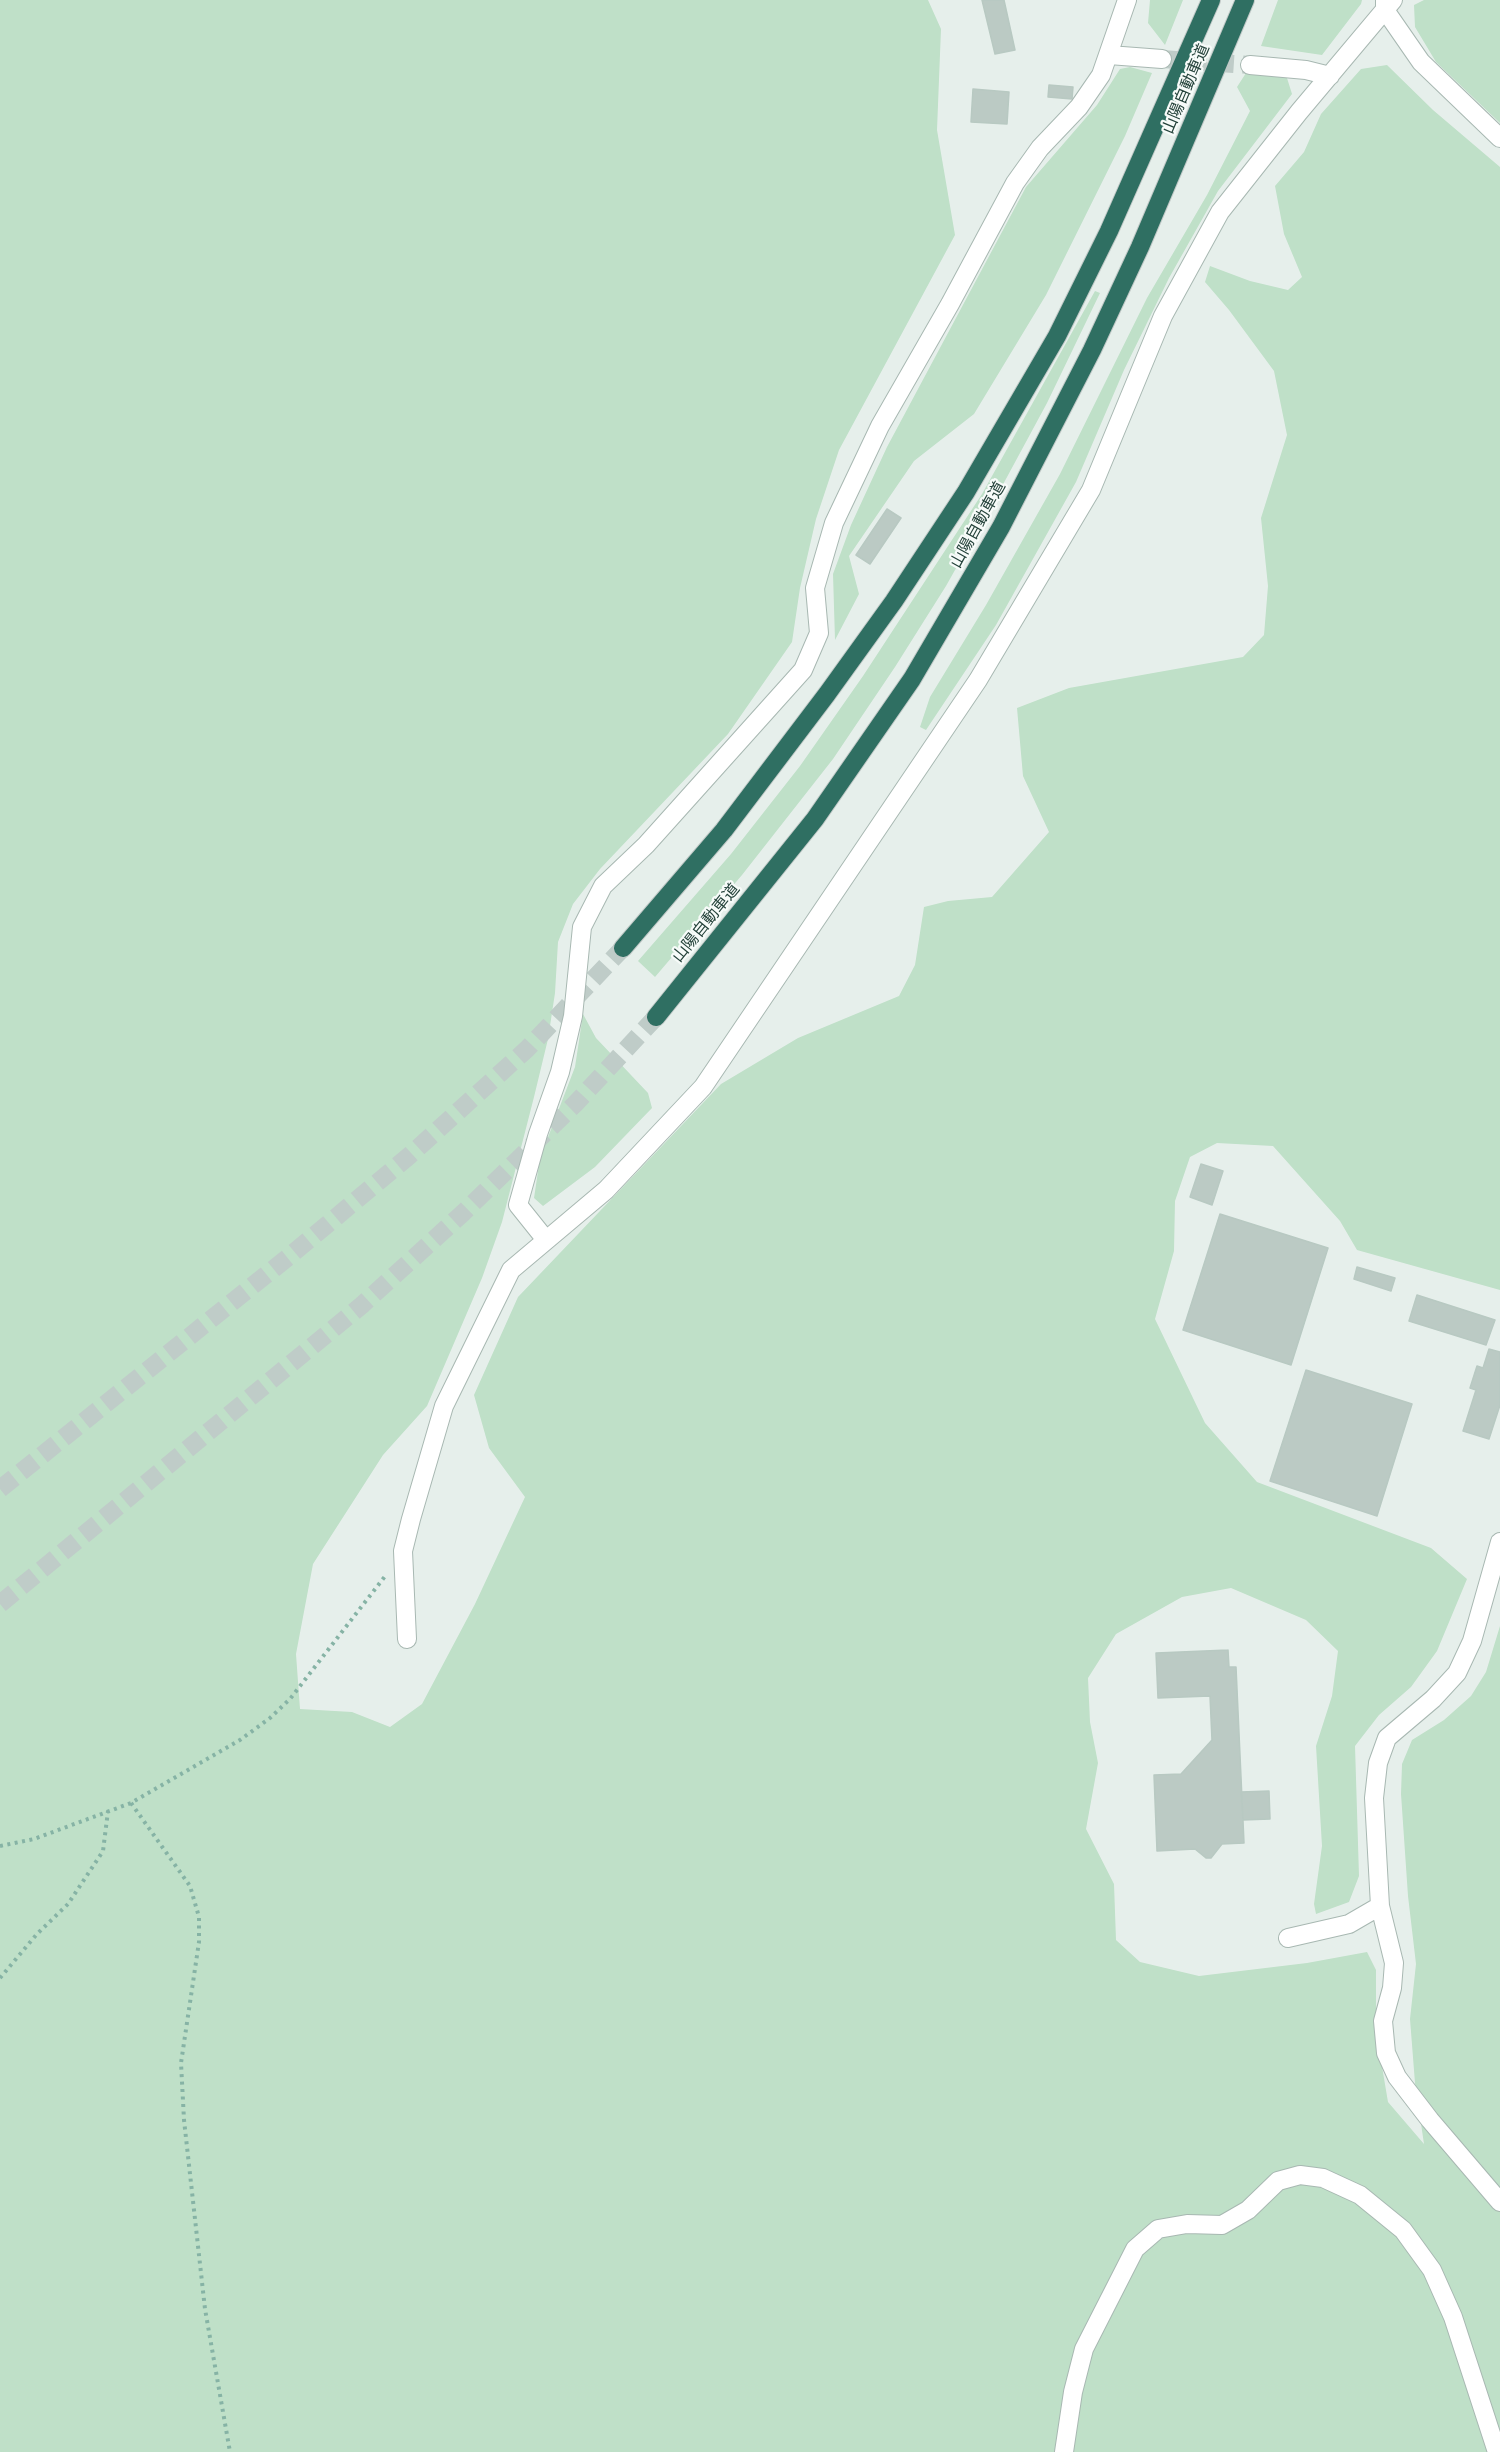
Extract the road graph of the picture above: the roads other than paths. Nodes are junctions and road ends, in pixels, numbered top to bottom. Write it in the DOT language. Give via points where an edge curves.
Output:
graph roads {
  1 [pos="1127,0"];
  2 [pos="1211,0"];
  3 [pos="1245,0"];
  4 [pos="1388,3"];
  5 [pos="1108,55"];
  6 [pos="1162,59"];
  7 [pos="1250,66"];
  8 [pos="1330,76"];
  9 [pos="1500,138"];
  10 [pos="623,948"];
  11 [pos="656,1017"];
  12 [pos="546,1240"];
  13 [pos="1500,1542"];
  14 [pos="407,1639"];
  15 [pos="1380,1906"];
  16 [pos="1288,1938"];
  17 [pos="1500,2202"];
  18 [pos="1064,2452"];
  19 [pos="1497,2452"];
  1 -- 5 [label="street"];
  2 -- 10 [label="highway, 山陽自動車道" via="1109,231 1057,336 966,492 894,602 827,694 723,830"];
  3 -- 11 [label="highway, 山陽自動車道" via="1140,247 1001,527 912,679 815,819"];
  4 -- 8 [label="street"];
  4 -- 9 [label="street" via="1421,62"];
  5 -- 6 [label="street"];
  5 -- 12 [label="street" via="1101,75 1078,107 1040,148 1015,183 880,426 834,522 815,588 819,633 803,670 646,845 603,886 582,927 573,1016 560,1072 518,1205"];
  7 -- 8 [label="street"];
  8 -- 12 [label="street" via="1220,212 1163,316 1091,490 971,690 703,1087 606,1190"];
  12 -- 14 [label="street" via="511,1269 444,1406 403,1551"];
  13 -- 15 [label="street" via="1472,1641 1457,1673 1387,1738 1378,1763 1374,1798"];
  15 -- 16 [label="street" via="1349,1924"];
  15 -- 17 [label="street" via="1394,1963 1383,2021 1386,2054 1397,2077 1430,2120"];
  18 -- 19 [label="street" via="1084,2349 1135,2249 1158,2229 1187,2223 1222,2225 1248,2210 1278,2181 1300,2175 1323,2178 1360,2195 1403,2230 1432,2271 1453,2317"];
}
